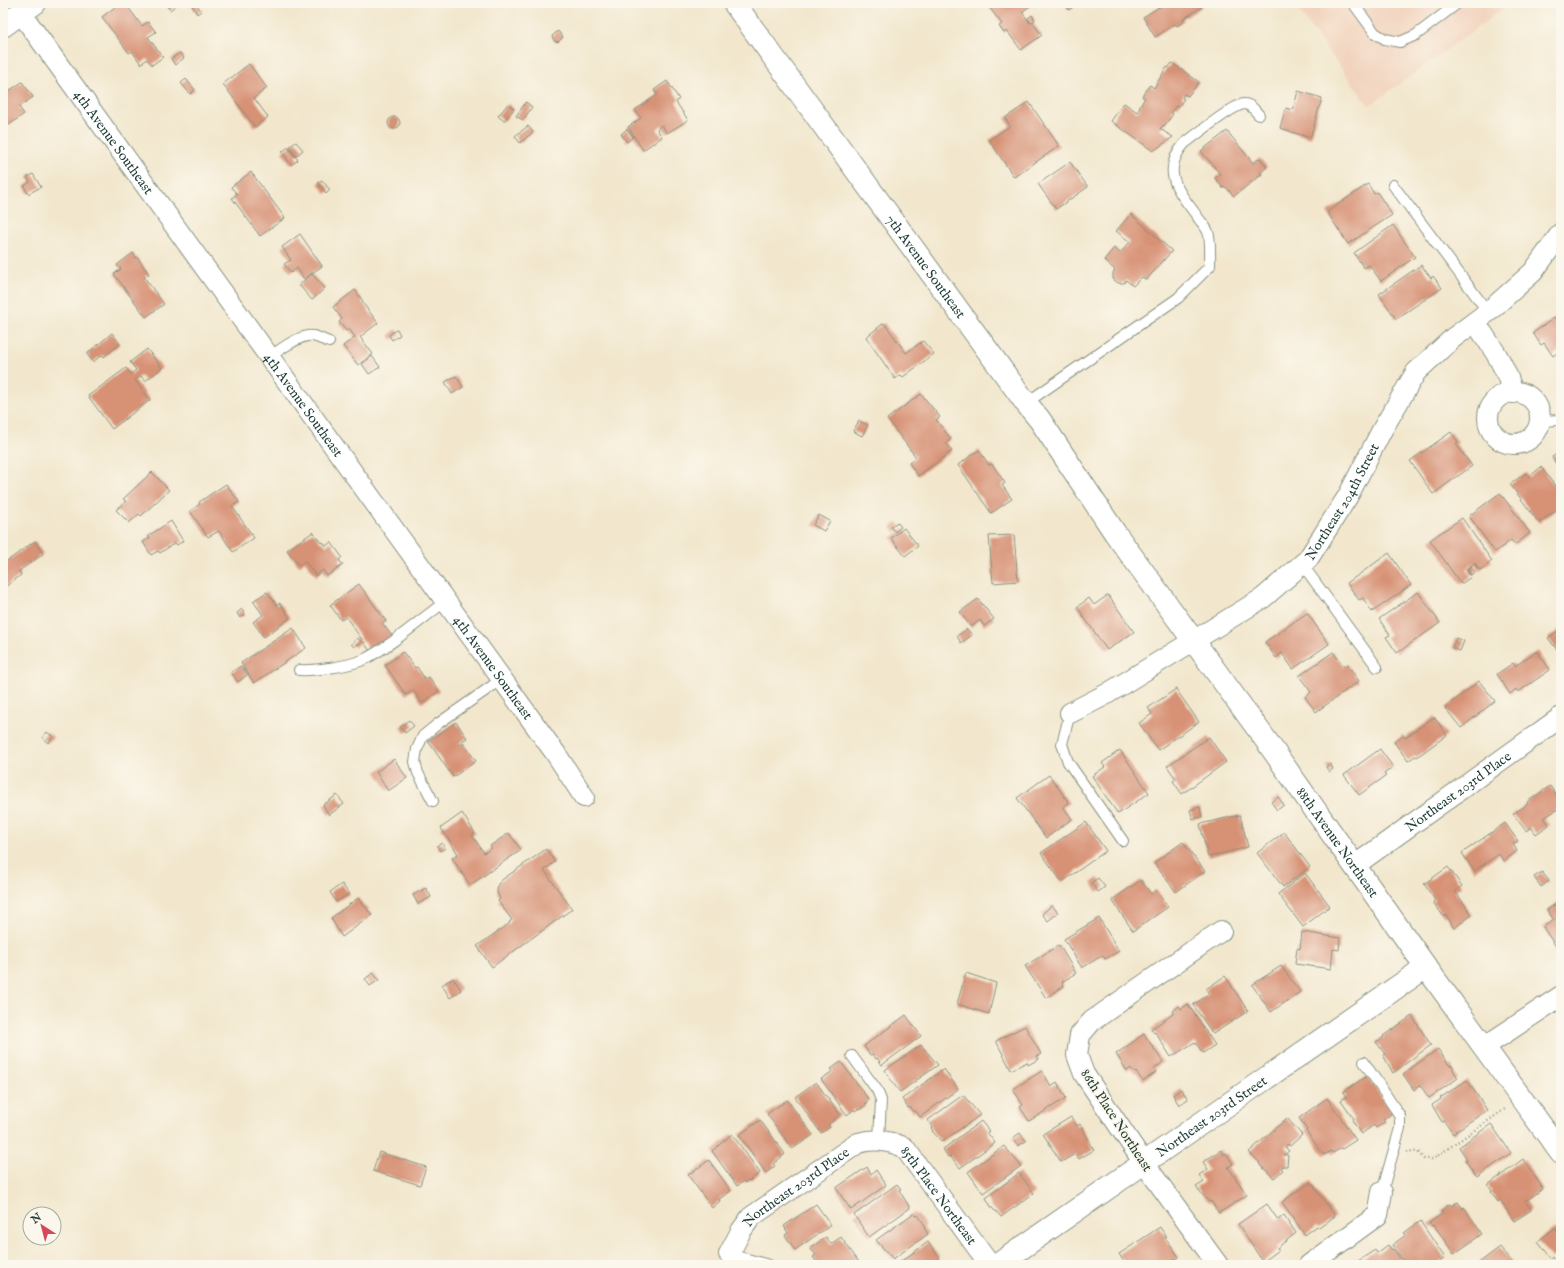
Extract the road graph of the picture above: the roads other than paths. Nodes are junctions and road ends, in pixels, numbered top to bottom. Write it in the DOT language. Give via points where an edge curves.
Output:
graph roads {
  1 [pos="734,3"];
  2 [pos="1353,3"];
  3 [pos="1458,3"];
  4 [pos="28,8"];
  5 [pos="3,26"];
  6 [pos="1259,114"];
  7 [pos="1393,185"];
  8 [pos="1561,232"];
  9 [pos="1482,317"];
  10 [pos="329,342"];
  11 [pos="270,357"];
  12 [pos="1513,393"];
  13 [pos="1026,403"];
  14 [pos="1561,420"];
  15 [pos="1540,421"];
  16 [pos="1114,533"];
  17 [pos="1302,564"];
  18 [pos="446,601"];
  19 [pos="1193,641"];
  20 [pos="1377,667"];
  21 [pos="299,670"];
  22 [pos="502,679"];
  23 [pos="1070,713"];
  24 [pos="1561,717"];
  25 [pos="584,797"];
  26 [pos="433,801"];
  27 [pos="1123,841"];
  28 [pos="1354,866"];
  29 [pos="1221,931"];
  30 [pos="1426,967"];
  31 [pos="1561,996"];
  32 [pos="1484,1047"];
  33 [pos="852,1056"];
  34 [pos="1364,1062"];
  35 [pos="879,1140"];
  36 [pos="1561,1153"];
  37 [pos="1144,1163"];
  38 [pos="1382,1192"];
  39 [pos="729,1254"];
  40 [pos="769,1265"];
  41 [pos="990,1265"];
  42 [pos="997,1265"];
  43 [pos="1218,1265"];
  44 [pos="1309,1265"];
  1 -- 13 [label="street, 7th Avenue Southeast"];
  2 -- 3 [label="lane" via="1375,34 1400,42 1416,35"];
  4 -- 5 [label="street"];
  4 -- 11 [label="street, 4th Avenue Southeast"];
  6 -- 13 [label="lane" via="1245,104 1232,109 1185,143 1173,162 1174,179 1180,191 1209,233 1210,266 1178,298"];
  7 -- 9 [label="lane"];
  8 -- 9 [label="street, Northeast 204th Street" via="1533,272"];
  9 -- 12 [label="street"];
  9 -- 17 [label="street, Northeast 204th Street" via="1453,338 1416,372 1348,496 1308,559"];
  10 -- 11 [label="lane" via="312,336 301,338"];
  11 -- 18 [label="street, 4th Avenue Southeast"];
  12 -- 15 [label="street" via="1522,394 1535,404"];
  12 -- 15 [label="street" via="1505,394 1492,405 1488,420 1494,435 1508,444 1525,442 1532,437"];
  13 -- 16 [label="street, 7th Avenue Southeast" via="1040,420"];
  14 -- 15 [label="lane"];
  16 -- 19 [label="street, 88th Avenue Northeast"];
  17 -- 19 [label="street, Northeast 204th Street" via="1263,598"];
  17 -- 20 [label="lane"];
  18 -- 21 [label="lane" via="378,652 361,660 312,671"];
  18 -- 22 [label="street, 4th Avenue Southeast"];
  19 -- 23 [label="street, Northeast 204th Street" via="1106,695"];
  19 -- 28 [label="street, 88th Avenue Northeast"];
  22 -- 25 [label="street, 4th Avenue Southeast"];
  22 -- 26 [label="lane" via="423,736 415,762"];
  23 -- 27 [label="lane" via="1062,744 1068,762"];
  24 -- 28 [label="street, Northeast 203rd Place"];
  28 -- 30 [label="street, 88th Avenue Northeast"];
  29 -- 37 [label="street, 86th Place Northeast" via="1092,1021 1080,1035 1077,1055 1084,1074"];
  30 -- 32 [label="street, 88th Avenue Northeast"];
  30 -- 37 [label="street, Northeast 203rd Street"];
  31 -- 32 [label="street"];
  32 -- 36 [label="street, 88th Avenue Northeast"];
  33 -- 35 [label="lane" via="877,1090 881,1100"];
  34 -- 38 [label="lane" via="1400,1116 1400,1128"];
  35 -- 39 [label="street, Northeast 203rd Place" via="858,1143 751,1218"];
  35 -- 41 [label="street, 85th Place Northeast" via="904,1147"];
  37 -- 42 [label="street, Northeast 203rd Street"];
  37 -- 43 [label="street, 86th Place Northeast"];
  38 -- 44 [label="street" via="1378,1215"];
  39 -- 40 [label="lane"];
}
